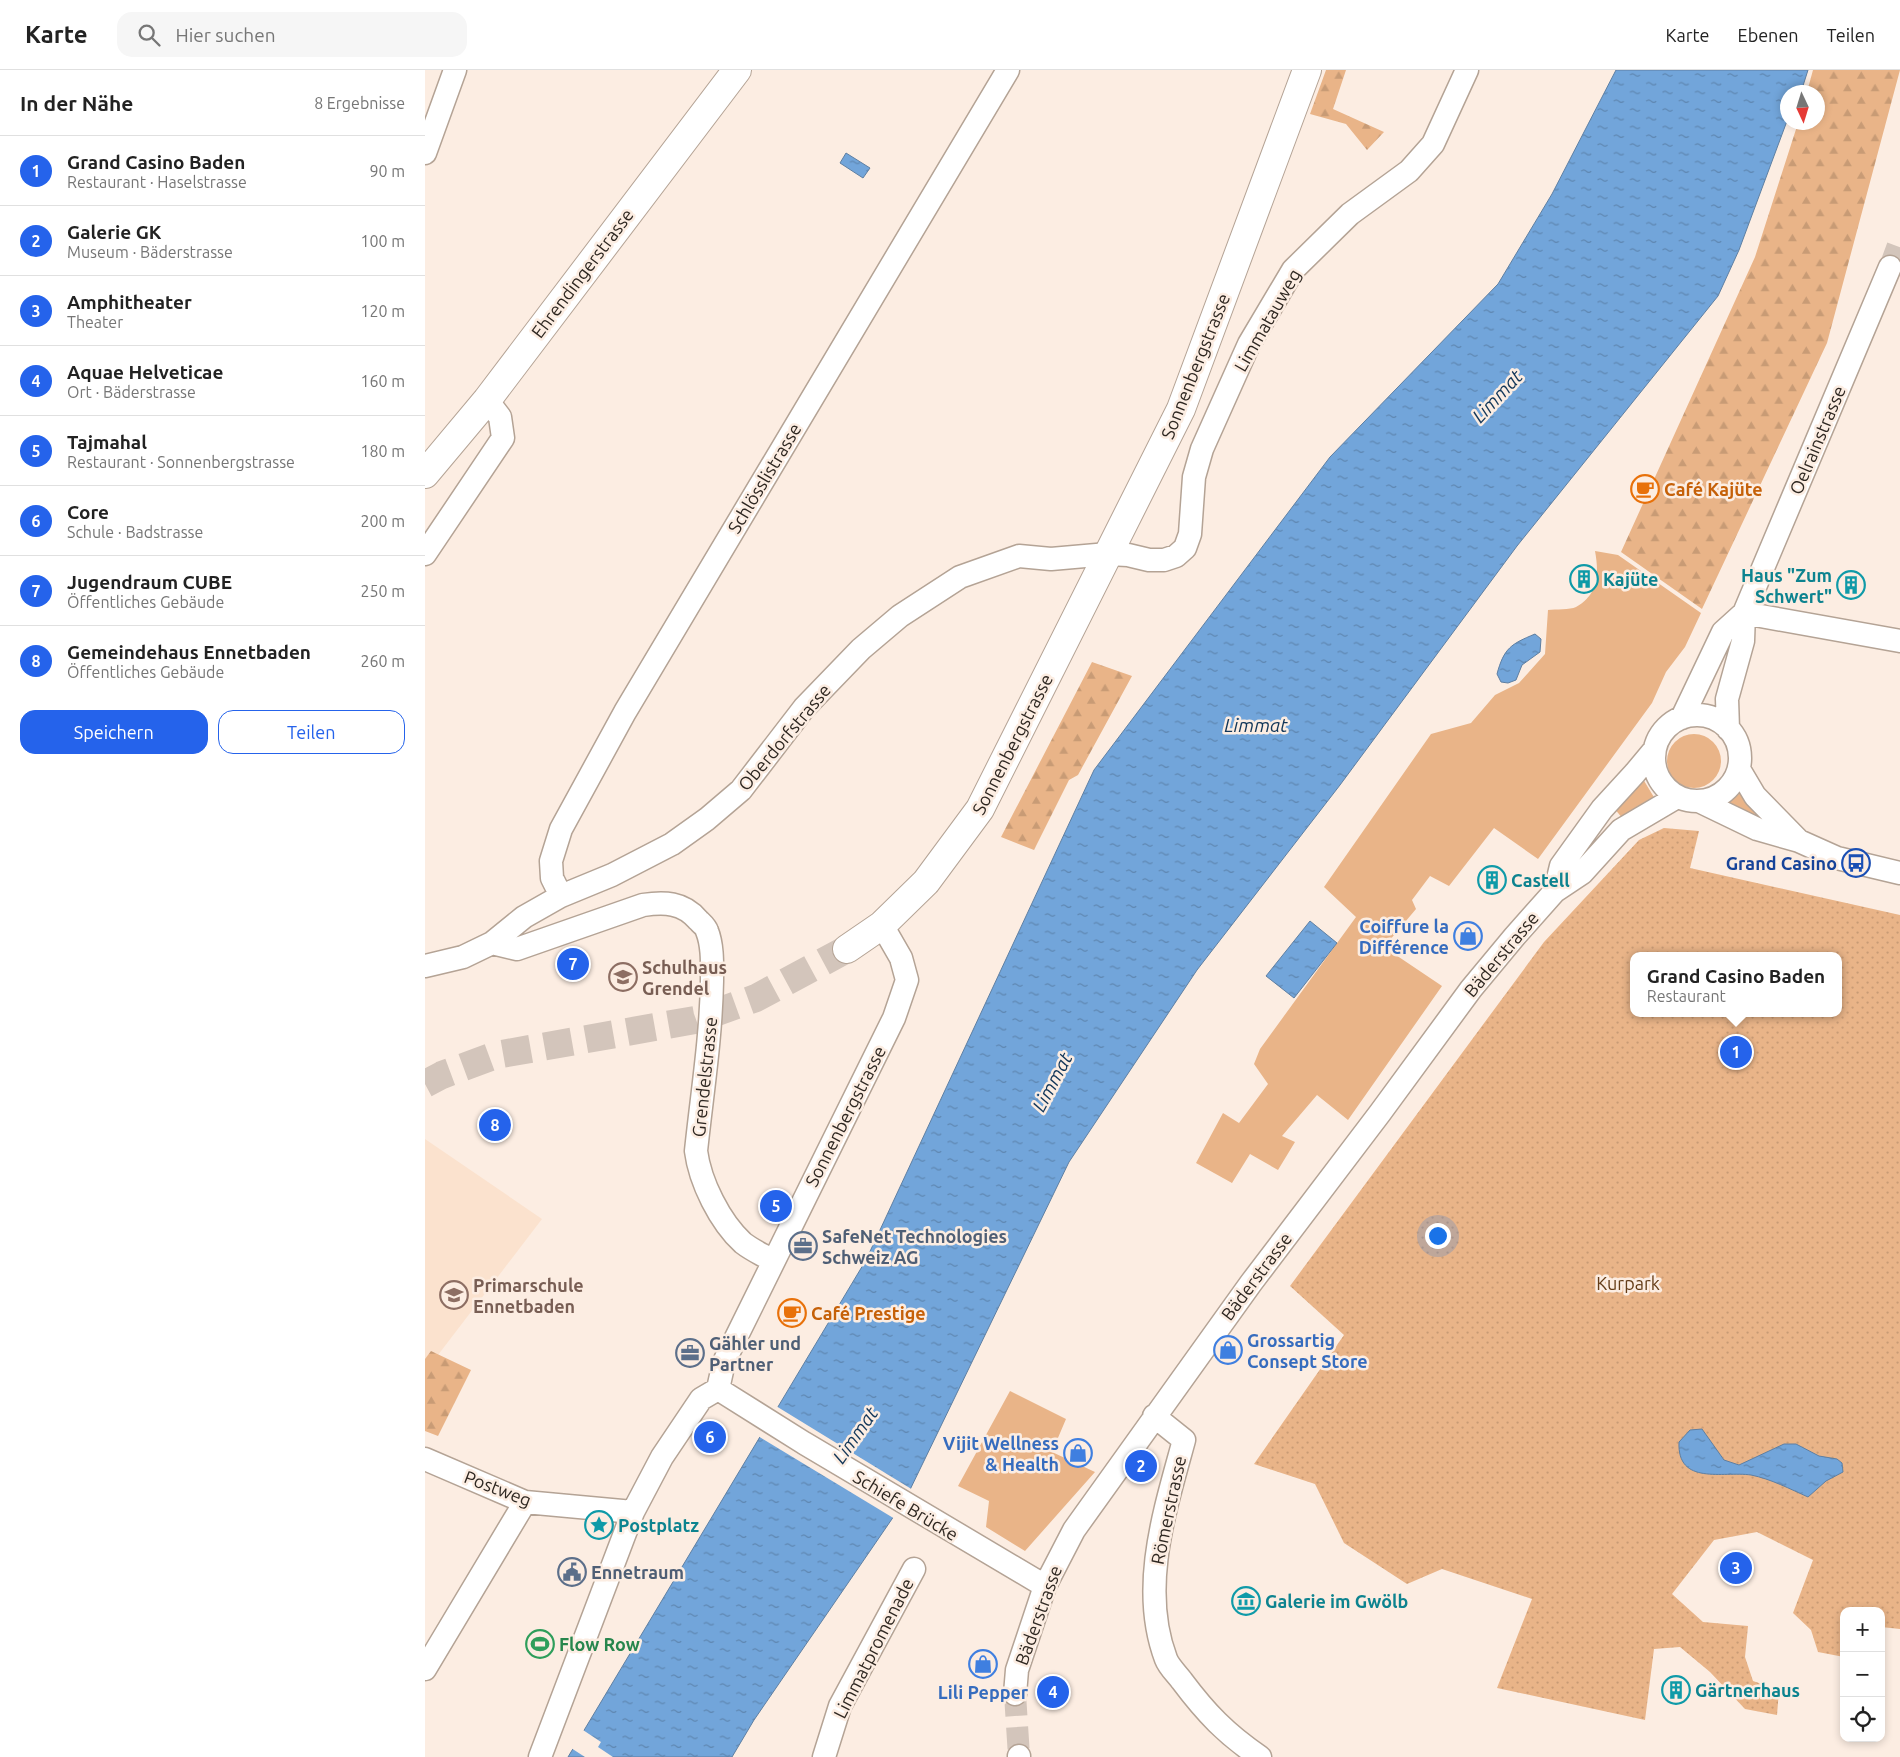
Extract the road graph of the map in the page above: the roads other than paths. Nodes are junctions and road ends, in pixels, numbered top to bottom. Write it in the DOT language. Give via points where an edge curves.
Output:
graph roads {
  1 [pos="455,70"];
  2 [pos="737,70"];
  3 [pos="1007,70"];
  4 [pos="1307,70"];
  5 [pos="1467,70"];
  6 [pos="425,153"];
  7 [pos="1890,267"];
  8 [pos="487,400"];
  9 [pos="425,474"];
  10 [pos="425,554"];
  11 [pos="1108,554"];
  12 [pos="1744,613"];
  13 [pos="1900,641"];
  14 [pos="1682,718"];
  15 [pos="1728,729"];
  16 [pos="1655,748"];
  17 [pos="1739,769"];
  18 [pos="1688,799"];
  19 [pos="1799,841"];
  20 [pos="1900,873"];
  21 [pos="1555,890"];
  22 [pos="561,896"];
  23 [pos="882,925"];
  24 [pos="492,943"];
  25 [pos="847,949"];
  26 [pos="425,966"];
  27 [pos="773,1261"];
  28 [pos="718,1388"];
  29 [pos="1154,1416"];
  30 [pos="425,1459"];
  31 [pos="525,1502"];
  32 [pos="633,1512"];
  33 [pos="914,1569"];
  34 [pos="1045,1586"];
  35 [pos="425,1668"];
  36 [pos="1015,1694"];
  37 [pos="539,1757"];
  38 [pos="824,1757"];
  39 [pos="1260,1757"];
  1 -- 6 [label="street"];
  2 -- 8 [label="main road, Ehrendingerstrasse"];
  3 -- 22 [label="street, Schlösslistrasse" via="625,712 561,829 551,861 552,878"];
  4 -- 11 [label="main road, Sonnenbergstrasse" via="1181,409"];
  5 -- 11 [label="street, Limmatauweg" via="1433,144 1409,172 1350,214 1293,270 1249,344 1202,449 1194,477 1190,534 1185,548 1164,560"];
  7 -- 12 [label="street, Oelrainstrasse"];
  8 -- 9 [label="main road, Ehrendingerstrasse"];
  8 -- 10 [label="street" via="500,417 503,438"];
  11 -- 22 [label="street, Oberdorfstrasse" via="1051,559 1019,556 960,577 900,616 861,649 804,708 741,790 707,819 672,844 612,875"];
  11 -- 23 [label="main road, Sonnenbergstrasse" via="980,809 926,882"];
  12 -- 13 [label="street"];
  12 -- 14 [label="street, Oelrainstrasse" via="1723,632"];
  12 -- 15 [label="street, Oelrainstrasse" via="1743,641 1728,690"];
  14 -- 15 [label="street" via="1707,716"];
  14 -- 16 [label="street" via="1660,735"];
  15 -- 17 [label="street" via="1740,755"];
  16 -- 18 [label="street" via="1654,763 1658,776 1666,788"];
  16 -- 21 [label="street, Bäderstrasse" via="1601,809 1561,866"];
  17 -- 18 [label="street" via="1724,792 1712,798"];
  17 -- 19 [label="street" via="1755,796"];
  18 -- 19 [label="street" via="1757,830"];
  18 -- 21 [label="street, Bäderstrasse" via="1621,830 1582,873"];
  19 -- 20 [label="street" via="1837,858"];
  21 -- 29 [label="street, Bäderstrasse" via="1471,988"];
  22 -- 24 [label="street, Oberdorfstrasse" via="524,916"];
  23 -- 25 [label="main road"];
  23 -- 27 [label="street, Sonnenbergstrasse" via="901,958 907,980 894,1018"];
  24 -- 26 [label="street" via="463,957"];
  24 -- 27 [label="street, Grendelstrasse" via="517,949 643,905 663,902 678,904 694,915 707,930 711,950 711,1013 697,1160 710,1194 734,1233"];
  27 -- 28 [label="street, Sonnenbergstrasse" via="724,1362"];
  28 -- 32 [label="street" via="701,1399 662,1457"];
  28 -- 34 [label="street, Schiefe Brücke" via="757,1415"];
  29 -- 34 [label="street, Bäderstrasse" via="1074,1530"];
  29 -- 39 [label="street, Römerstrasse" via="1184,1440 1155,1561 1156,1624 1167,1661 1207,1714 1237,1742"];
  30 -- 31 [label="street, Postweg"];
  31 -- 32 [label="street, Postweg"];
  31 -- 35 [label="street"];
  32 -- 37 [label="street"];
  33 -- 38 [label="street, Limmatpromenade" via="840,1706"];
  34 -- 36 [label="street, Bäderstrasse" via="1017,1670"];
}
